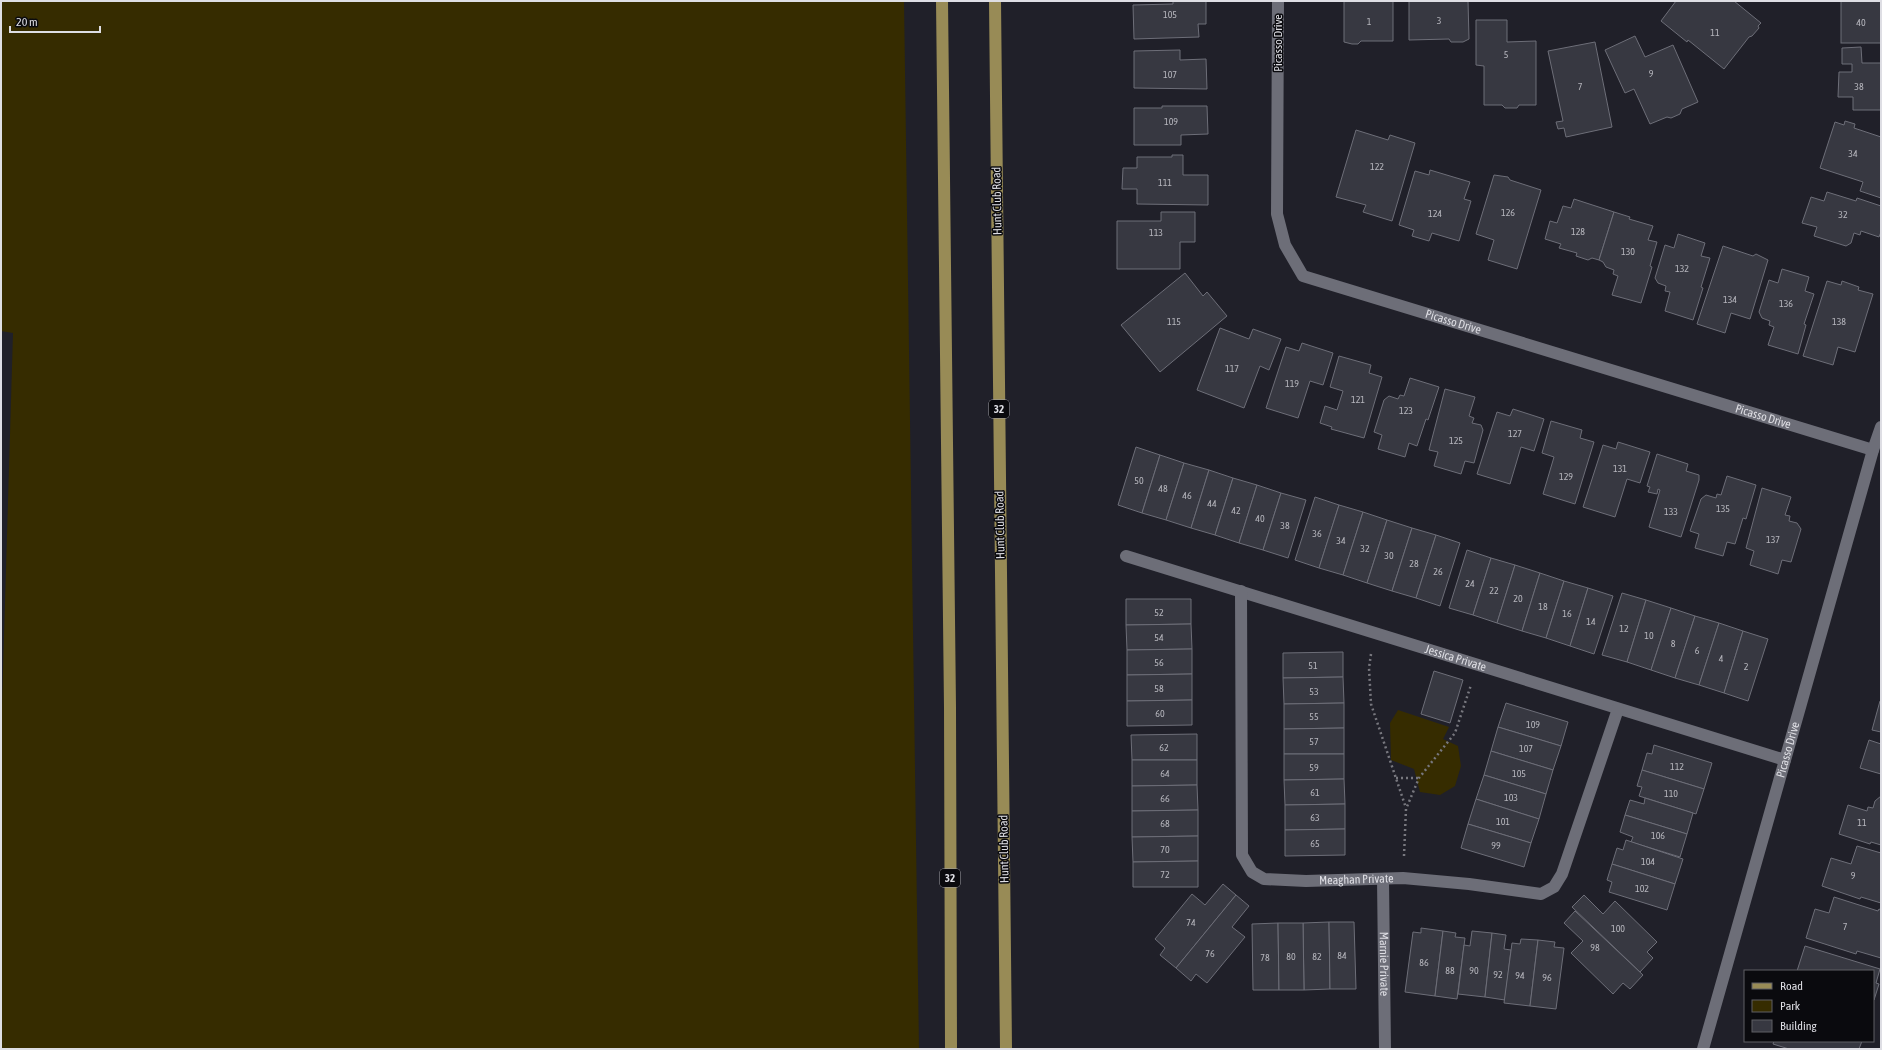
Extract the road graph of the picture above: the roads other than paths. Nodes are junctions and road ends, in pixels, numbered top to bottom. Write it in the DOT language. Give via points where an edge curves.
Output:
graph roads {
  1 [pos="942,1"];
  2 [pos="995,1"];
  3 [pos="1278,1"];
  4 [pos="1881,427"];
  5 [pos="1873,450"];
  6 [pos="1126,556"];
  7 [pos="1241,592"];
  8 [pos="1618,709"];
  9 [pos="1785,760"];
  10 [pos="1383,879"];
  11 [pos="951,1049"];
  12 [pos="1006,1049"];
  13 [pos="1384,1049"];
  14 [pos="1703,1049"];
  1 -- 11 [label="main road, 32"];
  2 -- 12 [label="main road, Hunt Club Road / 32"];
  3 -- 5 [label="street, Picasso Drive" via="1277,214 1285,245 1304,276"];
  4 -- 5 [label="street, Picasso Drive"];
  5 -- 9 [label="street, Picasso Drive"];
  6 -- 7 [label="street, Jessica Private"];
  7 -- 8 [label="street, Jessica Private"];
  7 -- 10 [label="street, Meaghan Private" via="1242,855 1252,872 1264,878 1306,881"];
  8 -- 9 [label="street, Jessica Private"];
  8 -- 10 [label="street, Meaghan Private" via="1562,874 1554,887 1541,894 1469,884 1402,878"];
  9 -- 14 [label="street, Picasso Drive"];
  10 -- 13 [label="street, Marnie Private"];
}
